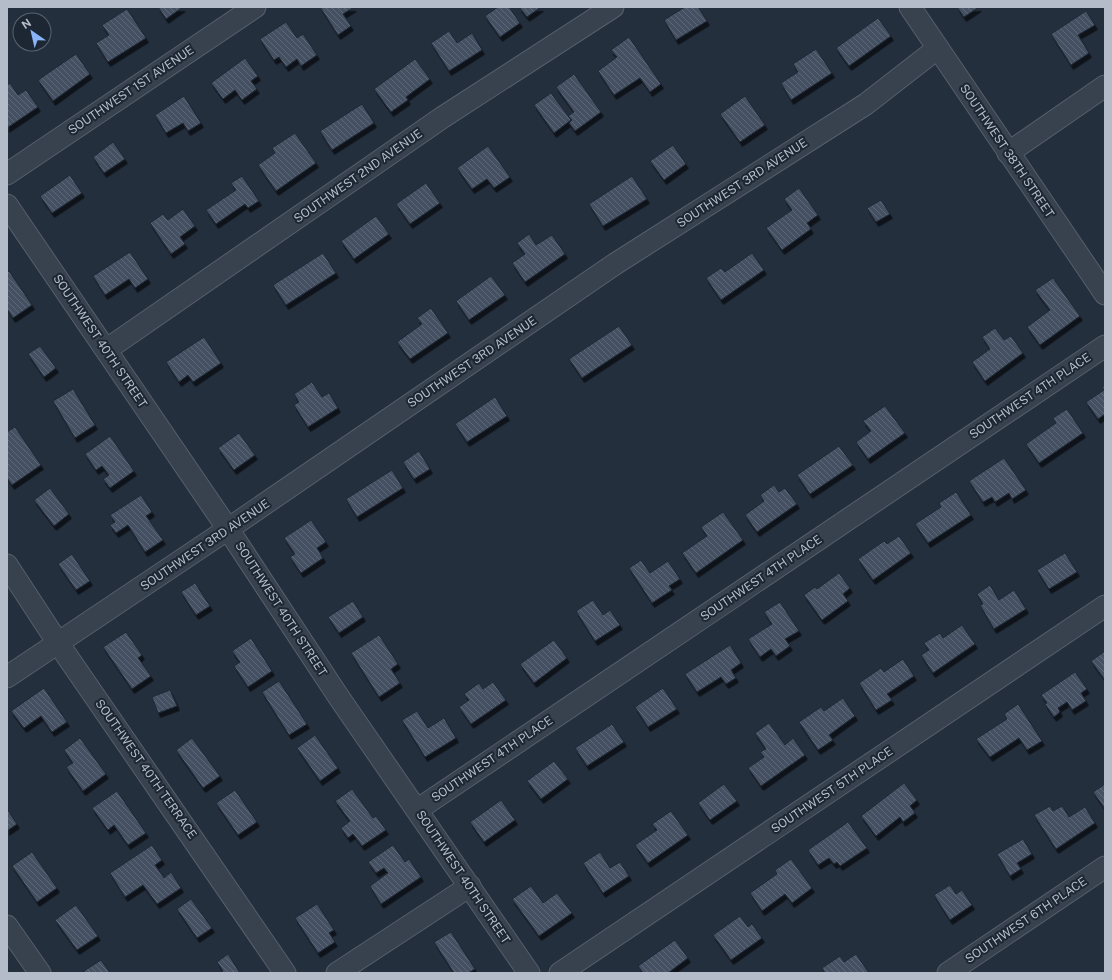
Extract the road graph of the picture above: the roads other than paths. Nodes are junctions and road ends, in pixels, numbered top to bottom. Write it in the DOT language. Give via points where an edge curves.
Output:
graph roads {
  1 [pos="255,7"];
  2 [pos="613,7"];
  3 [pos="910,7"];
  4 [pos="938,48"];
  5 [pos="1105,86"];
  6 [pos="1008,153"];
  7 [pos="7,174"];
  8 [pos="7,206"];
  9 [pos="1105,294"];
  10 [pos="1105,346"];
  11 [pos="106,350"];
  12 [pos="228,529"];
  13 [pos="7,565"];
  14 [pos="1105,606"];
  15 [pos="58,643"];
  16 [pos="7,677"];
  17 [pos="417,810"];
  18 [pos="1105,867"];
  19 [pos="470,886"];
  20 [pos="7,926"];
  21 [pos="40,973"];
  22 [pos="285,973"];
  23 [pos="337,973"];
  24 [pos="529,973"];
  25 [pos="560,973"];
  26 [pos="948,973"];
  1 -- 7 [label="street, SOUTHWEST 1ST AVENUE"];
  2 -- 11 [label="street, SOUTHWEST 2ND AVENUE" via="437,121"];
  3 -- 4 [label="street, SOUTHWEST 38TH STREET"];
  4 -- 6 [label="street, SOUTHWEST 38TH STREET"];
  4 -- 12 [label="street, SOUTHWEST 3RD AVENUE" via="866,104 615,264"];
  5 -- 6 [label="street"];
  6 -- 9 [label="street, SOUTHWEST 38TH STREET"];
  8 -- 11 [label="street, SOUTHWEST 40TH STREET"];
  10 -- 17 [label="street, SOUTHWEST 4TH PLACE"];
  11 -- 12 [label="street, SOUTHWEST 40TH STREET"];
  12 -- 15 [label="street, SOUTHWEST 3RD AVENUE"];
  12 -- 17 [label="street, SOUTHWEST 40TH STREET"];
  13 -- 15 [label="street, SOUTHWEST 40TH TERRACE"];
  14 -- 25 [label="street, SOUTHWEST 5TH PLACE"];
  15 -- 16 [label="street, SOUTHWEST 3RD AVENUE"];
  15 -- 22 [label="street, SOUTHWEST 40TH TERRACE"];
  17 -- 19 [label="street, SOUTHWEST 40TH STREET"];
  18 -- 26 [label="street, SOUTHWEST 6TH PLACE"];
  19 -- 23 [label="street"];
  19 -- 24 [label="street, SOUTHWEST 40TH STREET"];
  20 -- 21 [label="street"];
}
